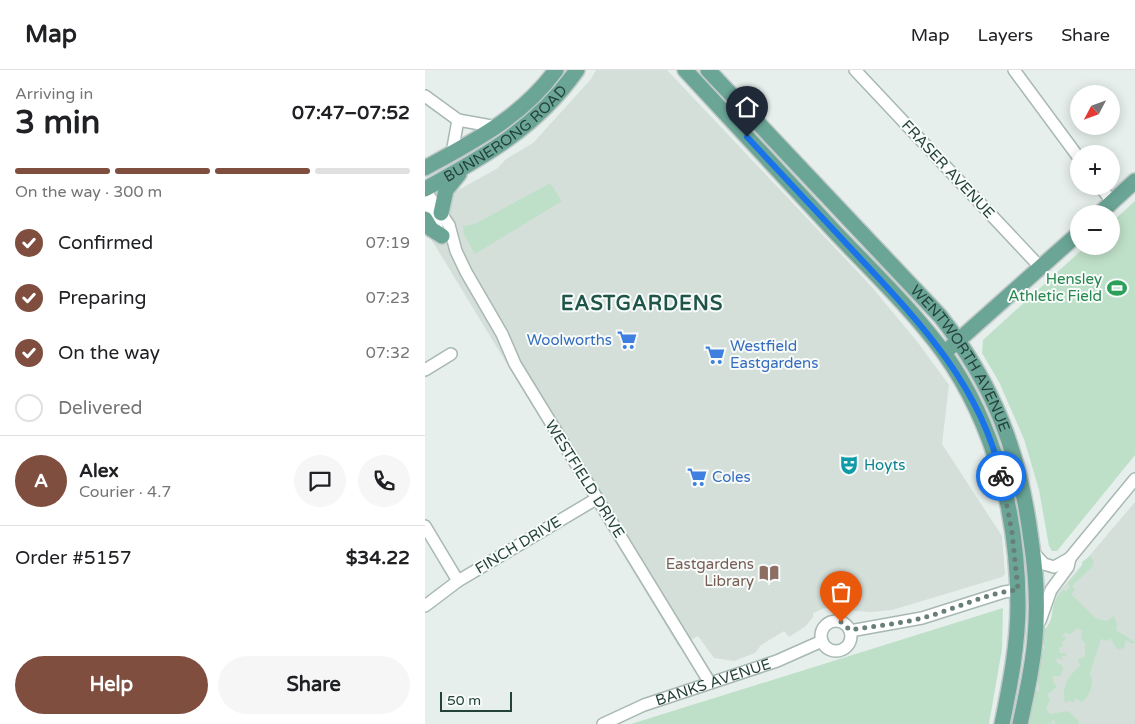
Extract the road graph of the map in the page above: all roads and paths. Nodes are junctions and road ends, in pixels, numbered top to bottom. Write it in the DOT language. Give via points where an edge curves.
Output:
graph roads {
  1 [pos="556,70"];
  2 [pos="577,70"];
  3 [pos="685,70"];
  4 [pos="708,70"];
  5 [pos="855,70"];
  6 [pos="1015,70"];
  7 [pos="425,96"];
  8 [pos="458,120"];
  9 [pos="497,127"];
  10 [pos="1070,146"];
  11 [pos="452,153"];
  12 [pos="425,168"];
  13 [pos="463,168"];
  14 [pos="1135,181"];
  15 [pos="425,190"];
  16 [pos="1106,195"];
  17 [pos="1112,202"];
  18 [pos="425,205"];
  19 [pos="1109,205"];
  20 [pos="441,214"];
  21 [pos="425,219"];
  22 [pos="442,236"];
  23 [pos="1070,241"];
  24 [pos="1041,268"];
  25 [pos="466,272"];
  26 [pos="959,341"];
  27 [pos="943,352"];
  28 [pos="451,354"];
  29 [pos="425,370"];
  30 [pos="1135,479"];
  31 [pos="597,499"];
  32 [pos="425,526"];
  33 [pos="1033,552"];
  34 [pos="1070,558"];
  35 [pos="458,581"];
  36 [pos="1018,590"];
  37 [pos="1036,591"];
  38 [pos="440,593"];
  39 [pos="425,598"];
  40 [pos="425,606"];
  41 [pos="850,630"];
  42 [pos="1035,638"];
  43 [pos="822,640"];
  44 [pos="710,683"];
  45 [pos="603,724"];
  46 [pos="1002,724"];
  47 [pos="1020,724"];
  1 -- 9 [label="main road, BUNNERONG ROAD" via="527,104"];
  2 -- 13 [label="main road, BUNNERONG ROAD" via="537,118"];
  3 -- 27 [label="main road, WENTWORTH AVENUE" via="915,317"];
  4 -- 26 [label="main road, WENTWORTH AVENUE" via="912,285"];
  5 -- 24 [label="street, FRASER AVENUE"];
  6 -- 10 [label="street"];
  7 -- 8 [label="street"];
  8 -- 9 [label="street"];
  8 -- 11 [label="street"];
  9 -- 11 [label="main road, BUNNERONG ROAD"];
  11 -- 12 [label="main road, BUNNERONG ROAD"];
  13 -- 15 [label="main road, BUNNERONG ROAD"];
  13 -- 20 [label="main road" via="446,190"];
  14 -- 17 [label="main road"];
  15 -- 20 [label="street, WESTFIELD DRIVE"];
  16 -- 17 [label="street"];
  17 -- 19 [label="main road"];
  18 -- 22 [label="street, WESTFIELD DRIVE"];
  20 -- 25 [label="street, WESTFIELD DRIVE" via="453,233 456,251"];
  21 -- 22 [label="main road" via="431,229"];
  22 -- 25 [label="street, WESTFIELD DRIVE" via="454,259"];
  23 -- 24 [label="main road"];
  24 -- 26 [label="main road"];
  25 -- 31 [label="street, WESTFIELD DRIVE" via="502,334 515,364"];
  26 -- 27 [label="main road"];
  26 -- 33 [label="main road, WENTWORTH AVENUE" via="995,405 1015,457 1026,499"];
  27 -- 36 [label="main road, WENTWORTH AVENUE" via="980,415 998,464 1012,532"];
  28 -- 29 [label="street"];
  30 -- 34 [label="street"];
  31 -- 35 [label="street, FINCH DRIVE"];
  31 -- 44 [label="street, WESTFIELD DRIVE"];
  32 -- 35 [label="street"];
  33 -- 34 [label="street" via="1039,560 1051,566 1059,566"];
  33 -- 37 [label="main road, WENTWORTH AVENUE"];
  34 -- 42 [label="street" via="1068,568 1049,597"];
  35 -- 38 [label="street, FINCH DRIVE"];
  36 -- 37 [label="main road"];
  36 -- 41 [label="street" via="922,618"];
  36 -- 46 [label="main road, WENTWORTH AVENUE" via="1015,645"];
  37 -- 42 [label="main road, WENTWORTH AVENUE"];
  38 -- 39 [label="street, FINCH DRIVE"];
  38 -- 40 [label="street, FINCH DRIVE"];
  41 -- 43 [label="street" via="841,622 829,623 822,631"];
  41 -- 43 [label="street" via="850,643 844,650 831,650"];
  42 -- 47 [label="main road, WENTWORTH AVENUE"];
  43 -- 44 [label="street, BANKS AVENUE" via="777,661"];
  44 -- 45 [label="street, BANKS AVENUE" via="644,705"];
}
